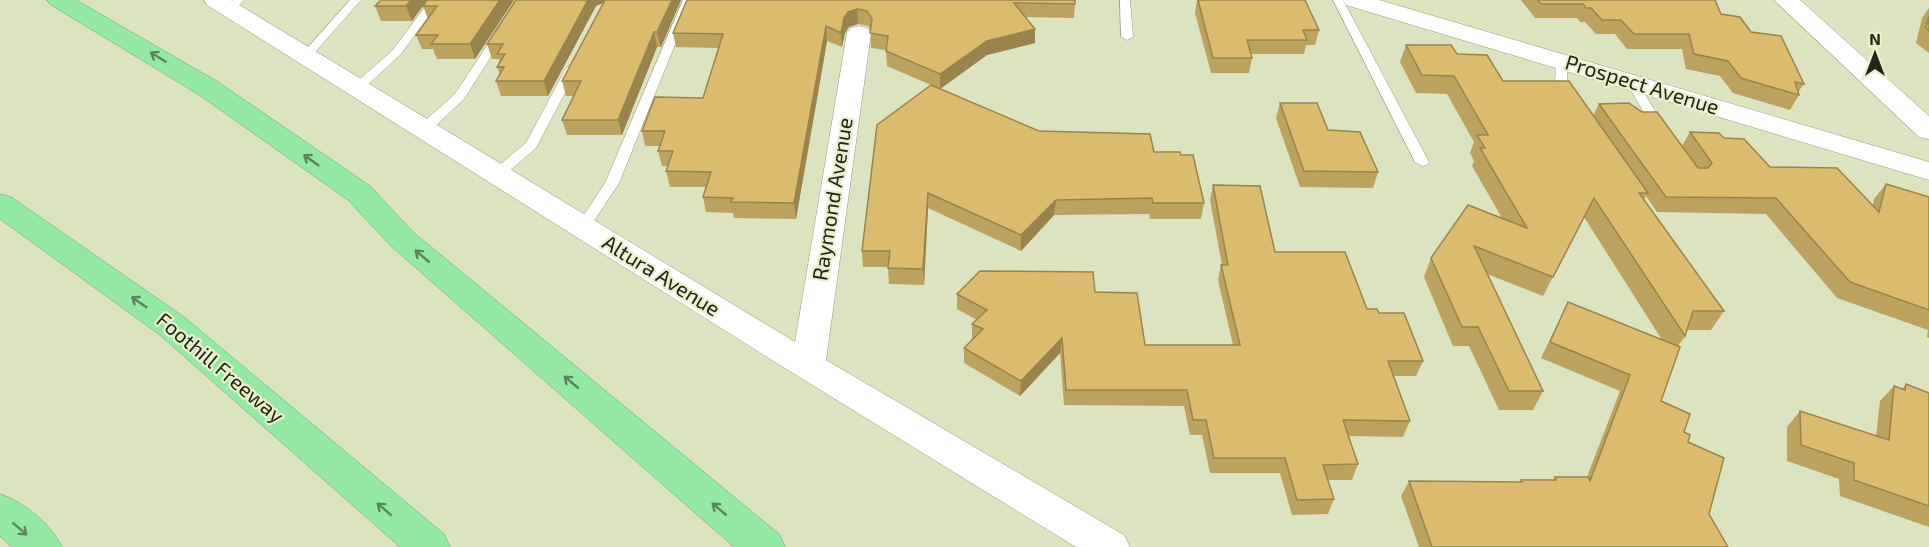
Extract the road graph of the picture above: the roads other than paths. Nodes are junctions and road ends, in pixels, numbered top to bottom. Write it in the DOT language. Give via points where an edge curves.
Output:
graph roads {
  1 [pos="59,0"];
  2 [pos="356,0"];
  3 [pos="436,0"];
  4 [pos="522,0"];
  5 [pos="688,0"];
  6 [pos="1125,0"];
  7 [pos="1338,0"];
  8 [pos="1354,0"];
  9 [pos="1786,0"];
  10 [pos="228,3"];
  11 [pos="859,33"];
  12 [pos="1127,37"];
  13 [pos="306,56"];
  14 [pos="576,60"];
  15 [pos="1562,60"];
  16 [pos="1632,82"];
  17 [pos="357,88"];
  18 [pos="1577,110"];
  19 [pos="424,129"];
  20 [pos="1929,131"];
  21 [pos="1665,137"];
  22 [pos="1422,162"];
  23 [pos="1929,171"];
  24 [pos="497,174"];
  25 [pos="0,204"];
  26 [pos="583,227"];
  27 [pos="808,366"];
  28 [pos="0,511"];
  29 [pos="41,547"];
  30 [pos="429,547"];
  31 [pos="764,547"];
  32 [pos="1110,547"];
  31 -- 1 [label="highway, one-way" via="402,239 359,193 208,88"];
  2 -- 13 [label="lane"];
  3 -- 17 [label="lane" via="396,53"];
  4 -- 19 [label="lane" via="460,96"];
  5 -- 26 [label="lane" via="612,183"];
  6 -- 12 [label="lane"];
  7 -- 22 [label="lane"];
  8 -- 15 [label="street, Prospect Avenue"];
  9 -- 20 [label="street"];
  10 -- 13 [label="street, Altura Avenue"];
  11 -- 27 [label="street, Raymond Avenue"];
  13 -- 17 [label="street, Altura Avenue"];
  14 -- 24 [label="lane" via="531,145"];
  15 -- 16 [label="street, Prospect Avenue"];
  15 -- 18 [label="lane" via="1561,84"];
  16 -- 21 [label="lane"];
  16 -- 23 [label="street, Prospect Avenue"];
  17 -- 19 [label="street, Altura Avenue"];
  19 -- 24 [label="street, Altura Avenue"];
  24 -- 26 [label="street, Altura Avenue"];
  30 -- 25 [label="highway, Foothill Freeway, one-way" via="172,326"];
  26 -- 27 [label="street, Altura Avenue"];
  27 -- 32 [label="street, Altura Avenue"];
  28 -- 29 [label="highway, one-way"];
}
